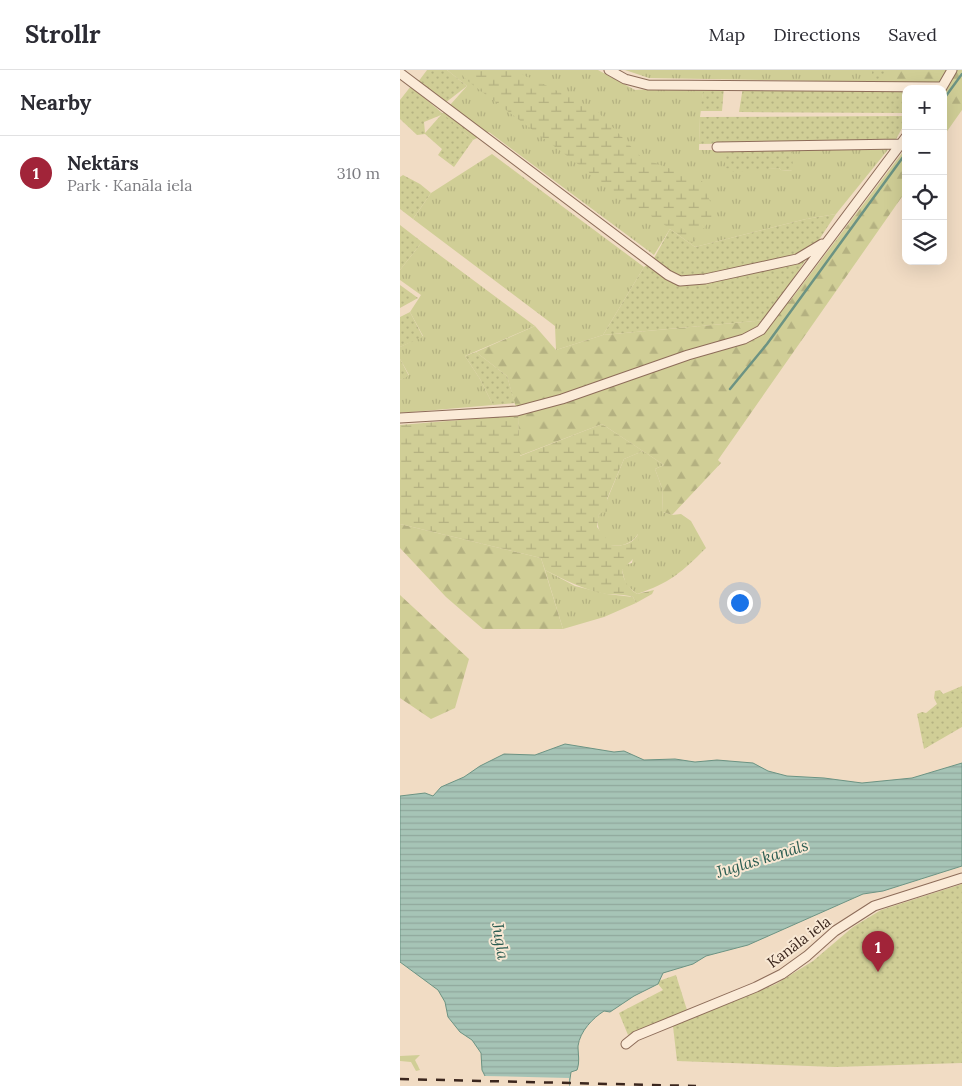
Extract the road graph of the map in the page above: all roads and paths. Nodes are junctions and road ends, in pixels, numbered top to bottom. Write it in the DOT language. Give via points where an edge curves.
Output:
graph roads {
  1 [pos="609,70"];
  2 [pos="952,70"];
  3 [pos="400,72"];
  4 [pos="943,85"];
  5 [pos="902,88"];
  6 [pos="902,141"];
  7 [pos="902,142"];
  8 [pos="717,147"];
  9 [pos="827,241"];
  10 [pos="400,418"];
  11 [pos="962,878"];
  12 [pos="626,1044"];
  1 -- 5 [label="street" via="648,86"];
  2 -- 4 [label="street"];
  3 -- 9 [label="street" via="668,276 680,281 705,279 797,259"];
  6 -- 8 [label="street"];
  7 -- 9 [label="street"];
  9 -- 10 [label="street" via="761,330 744,339 517,411"];
  11 -- 12 [label="street, Kanāla iela" via="874,906 835,931 792,967 756,988 660,1025"];
}
